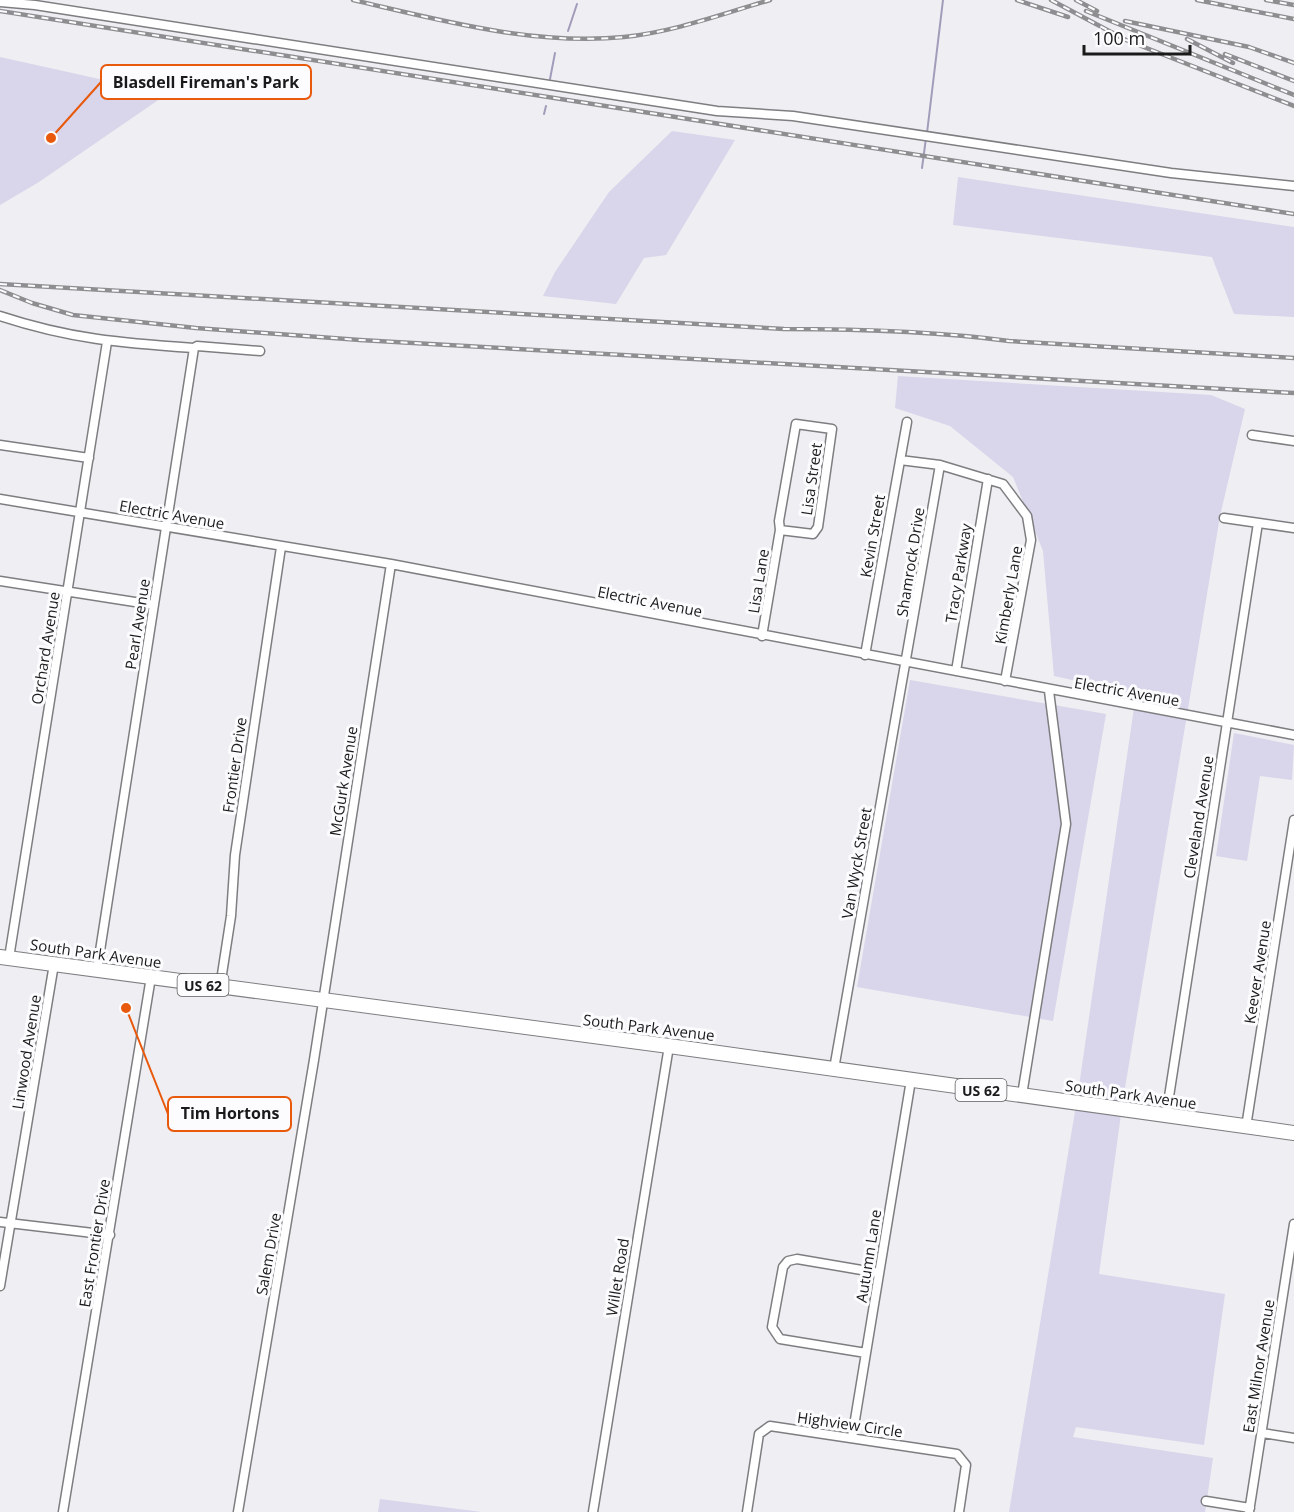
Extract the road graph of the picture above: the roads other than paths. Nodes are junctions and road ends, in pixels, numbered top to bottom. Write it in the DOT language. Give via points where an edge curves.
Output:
graph roads {
  1 [pos="8,1"];
  2 [pos="0,2"];
  3 [pos="1294,186"];
  4 [pos="0,316"];
  5 [pos="107,342"];
  6 [pos="194,348"];
  7 [pos="260,351"];
  8 [pos="907,422"];
  9 [pos="1252,435"];
  10 [pos="1294,441"];
  11 [pos="0,445"];
  12 [pos="89,458"];
  13 [pos="900,460"];
  14 [pos="940,465"];
  15 [pos="988,479"];
  16 [pos="0,499"];
  17 [pos="81,512"];
  18 [pos="1224,518"];
  19 [pos="1258,523"];
  20 [pos="166,525"];
  21 [pos="1294,528"];
  22 [pos="780,531"];
  23 [pos="281,547"];
  24 [pos="391,564"];
  25 [pos="0,581"];
  26 [pos="68,592"];
  27 [pos="154,605"];
  28 [pos="762,636"];
  29 [pos="865,655"];
  30 [pos="907,663"];
  31 [pos="956,671"];
  32 [pos="1005,681"];
  33 [pos="1049,691"];
  34 [pos="1227,723"];
  35 [pos="1294,735"];
  36 [pos="1294,820"];
  37 [pos="4,957"];
  38 [pos="54,964"];
  39 [pos="97,970"];
  40 [pos="151,977"];
  41 [pos="220,987"];
  42 [pos="322,1001"];
  43 [pos="669,1046"];
  44 [pos="834,1069"];
  45 [pos="911,1080"];
  46 [pos="1022,1095"];
  47 [pos="1166,1116"];
  48 [pos="1246,1127"];
  49 [pos="1294,1133"];
  50 [pos="0,1222"];
  51 [pos="10,1224"];
  52 [pos="1294,1224"];
  53 [pos="110,1235"];
  54 [pos="879,1273"];
  55 [pos="0,1286"];
  56 [pos="866,1353"];
  57 [pos="1262,1433"];
  58 [pos="852,1438"];
  59 [pos="1294,1438"];
  60 [pos="1206,1502"];
  61 [pos="1250,1510"];
  62 [pos="63,1512"];
  63 [pos="238,1512"];
  64 [pos="593,1512"];
  65 [pos="747,1512"];
  66 [pos="959,1512"];
  1 -- 2 [label="street"];
  1 -- 3 [label="street" via="717,111 793,116 1171,173"];
  4 -- 5 [label="street" via="63,335"];
  5 -- 6 [label="street"];
  5 -- 12 [label="street, Orchard Avenue"];
  6 -- 7 [label="street"];
  6 -- 20 [label="street, Pearl Avenue"];
  8 -- 13 [label="street, Kevin Street"];
  9 -- 10 [label="street"];
  11 -- 12 [label="street"];
  12 -- 17 [label="street, Orchard Avenue"];
  13 -- 14 [label="street, Kimberly Lane"];
  13 -- 29 [label="street, Kevin Street"];
  14 -- 15 [label="street, Kimberly Lane"];
  14 -- 30 [label="street, Shamrock Drive"];
  15 -- 31 [label="street, Tracy Parkway"];
  15 -- 32 [label="street, Kimberly Lane" via="1003,484 1027,516 1031,540"];
  16 -- 17 [label="street, Electric Avenue"];
  17 -- 20 [label="street, Electric Avenue"];
  17 -- 26 [label="street, Orchard Avenue"];
  18 -- 19 [label="street"];
  19 -- 21 [label="street"];
  19 -- 34 [label="street, Cleveland Avenue"];
  20 -- 23 [label="street, Electric Avenue"];
  20 -- 27 [label="street, Pearl Avenue"];
  22 -- 22 [label="street, Lisa Street" via="813,534 818,527 832,429 796,424"];
  22 -- 28 [label="street, Lisa Lane"];
  23 -- 24 [label="street, Electric Avenue"];
  23 -- 41 [label="street, Frontier Drive" via="235,855"];
  24 -- 28 [label="street, Electric Avenue"];
  24 -- 42 [label="street, McGurk Avenue"];
  25 -- 26 [label="street"];
  26 -- 27 [label="street"];
  26 -- 37 [label="street, Orchard Avenue"];
  27 -- 39 [label="street, Pearl Avenue"];
  28 -- 29 [label="street, Electric Avenue"];
  29 -- 30 [label="street, Electric Avenue"];
  30 -- 31 [label="street, Electric Avenue"];
  30 -- 44 [label="street, Van Wyck Street"];
  31 -- 32 [label="street, Electric Avenue"];
  32 -- 33 [label="street, Electric Avenue"];
  33 -- 34 [label="street, Electric Avenue"];
  33 -- 46 [label="street" via="1066,824"];
  34 -- 35 [label="street, Electric Avenue"];
  34 -- 47 [label="street, Cleveland Avenue"];
  36 -- 48 [label="street, Keever Avenue"];
  37 -- 38 [label="main road, South Park Avenue / US 62"];
  38 -- 39 [label="main road, South Park Avenue / US 62"];
  38 -- 51 [label="street, Linwood Avenue"];
  39 -- 40 [label="main road, South Park Avenue / US 62"];
  40 -- 41 [label="main road, South Park Avenue / US 62"];
  40 -- 53 [label="street, East Frontier Drive"];
  41 -- 42 [label="main road, South Park Avenue / US 62"];
  42 -- 43 [label="main road, South Park Avenue / US 62"];
  42 -- 63 [label="street, Salem Drive"];
  43 -- 44 [label="main road, South Park Avenue / US 62"];
  43 -- 64 [label="street, Willet Road"];
  44 -- 45 [label="main road, South Park Avenue / US 62"];
  45 -- 46 [label="main road, South Park Avenue / US 62"];
  45 -- 54 [label="street, Autumn Lane"];
  46 -- 47 [label="main road, South Park Avenue / US 62"];
  47 -- 48 [label="main road, South Park Avenue / US 62"];
  48 -- 49 [label="main road, South Park Avenue / US 62"];
  50 -- 51 [label="street"];
  51 -- 53 [label="street"];
  51 -- 55 [label="street, Linwood Avenue"];
  52 -- 57 [label="street, East Milnor Avenue"];
  53 -- 62 [label="street, East Frontier Drive"];
  54 -- 56 [label="street, Autumn Lane"];
  54 -- 56 [label="street" via="796,1259 788,1261 783,1267 774,1317 773,1332 780,1339"];
  56 -- 58 [label="street, Autumn Lane"];
  57 -- 59 [label="street"];
  57 -- 61 [label="street, East Milnor Avenue"];
  58 -- 65 [label="street, Highview Circle" via="770,1426 761,1430"];
  58 -- 66 [label="street, Highview Circle" via="962,1456 966,1468"];
  60 -- 61 [label="street"];
}
